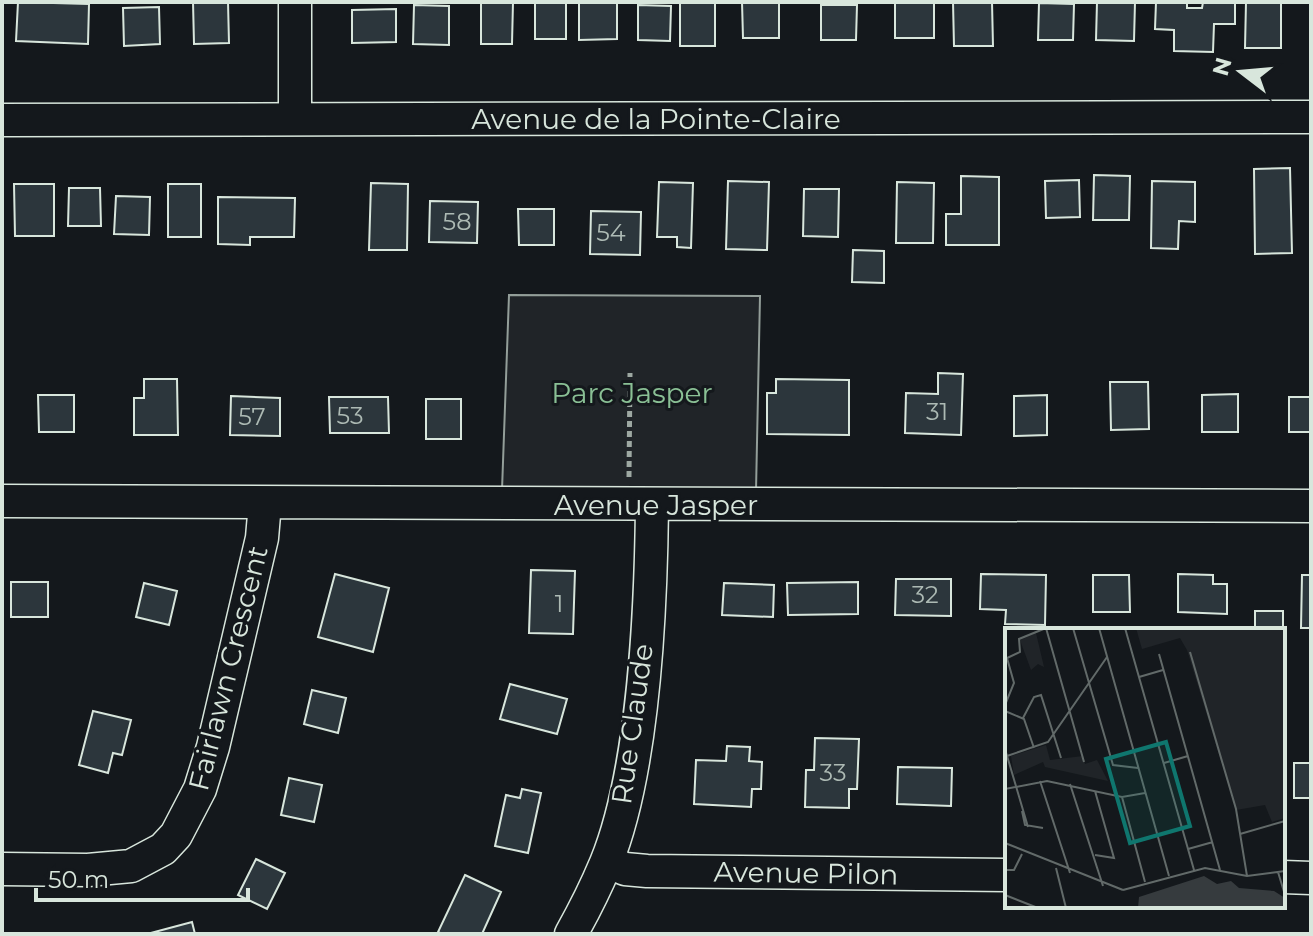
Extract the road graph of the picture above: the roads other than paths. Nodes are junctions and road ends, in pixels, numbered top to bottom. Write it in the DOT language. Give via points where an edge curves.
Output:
graph roads {
  1 [pos="295,2"];
  2 [pos="1311,117"];
  3 [pos="295,119"];
  4 [pos="2,120"];
  5 [pos="641,497"];
  6 [pos="2,501"];
  7 [pos="265,503"];
  8 [pos="1311,506"];
  9 [pos="607,861"];
  10 [pos="2,869"];
  11 [pos="1005,875"];
  12 [pos="1285,877"];
  13 [pos="1311,878"];
  14 [pos="571,934"];
  1 -- 3 [label="street"];
  2 -- 3 [label="street, Avenue de la Pointe-Claire"];
  3 -- 4 [label="street, Avenue de la Pointe-Claire"];
  5 -- 7 [label="street, Avenue Jasper"];
  5 -- 8 [label="street, Avenue Jasper"];
  5 -- 9 [label="street, Rue Claude" via="636,731"];
  6 -- 7 [label="street, Avenue Jasper"];
  7 -- 10 [label="street, Fairlawn Crescent" via="262,538 213,747 200,789 176,835 163,849 131,866"];
  9 -- 11 [label="street, Avenue Pilon" via="647,871"];
  9 -- 14 [label="street, Rue Claude"];
  12 -- 13 [label="street"];
}
